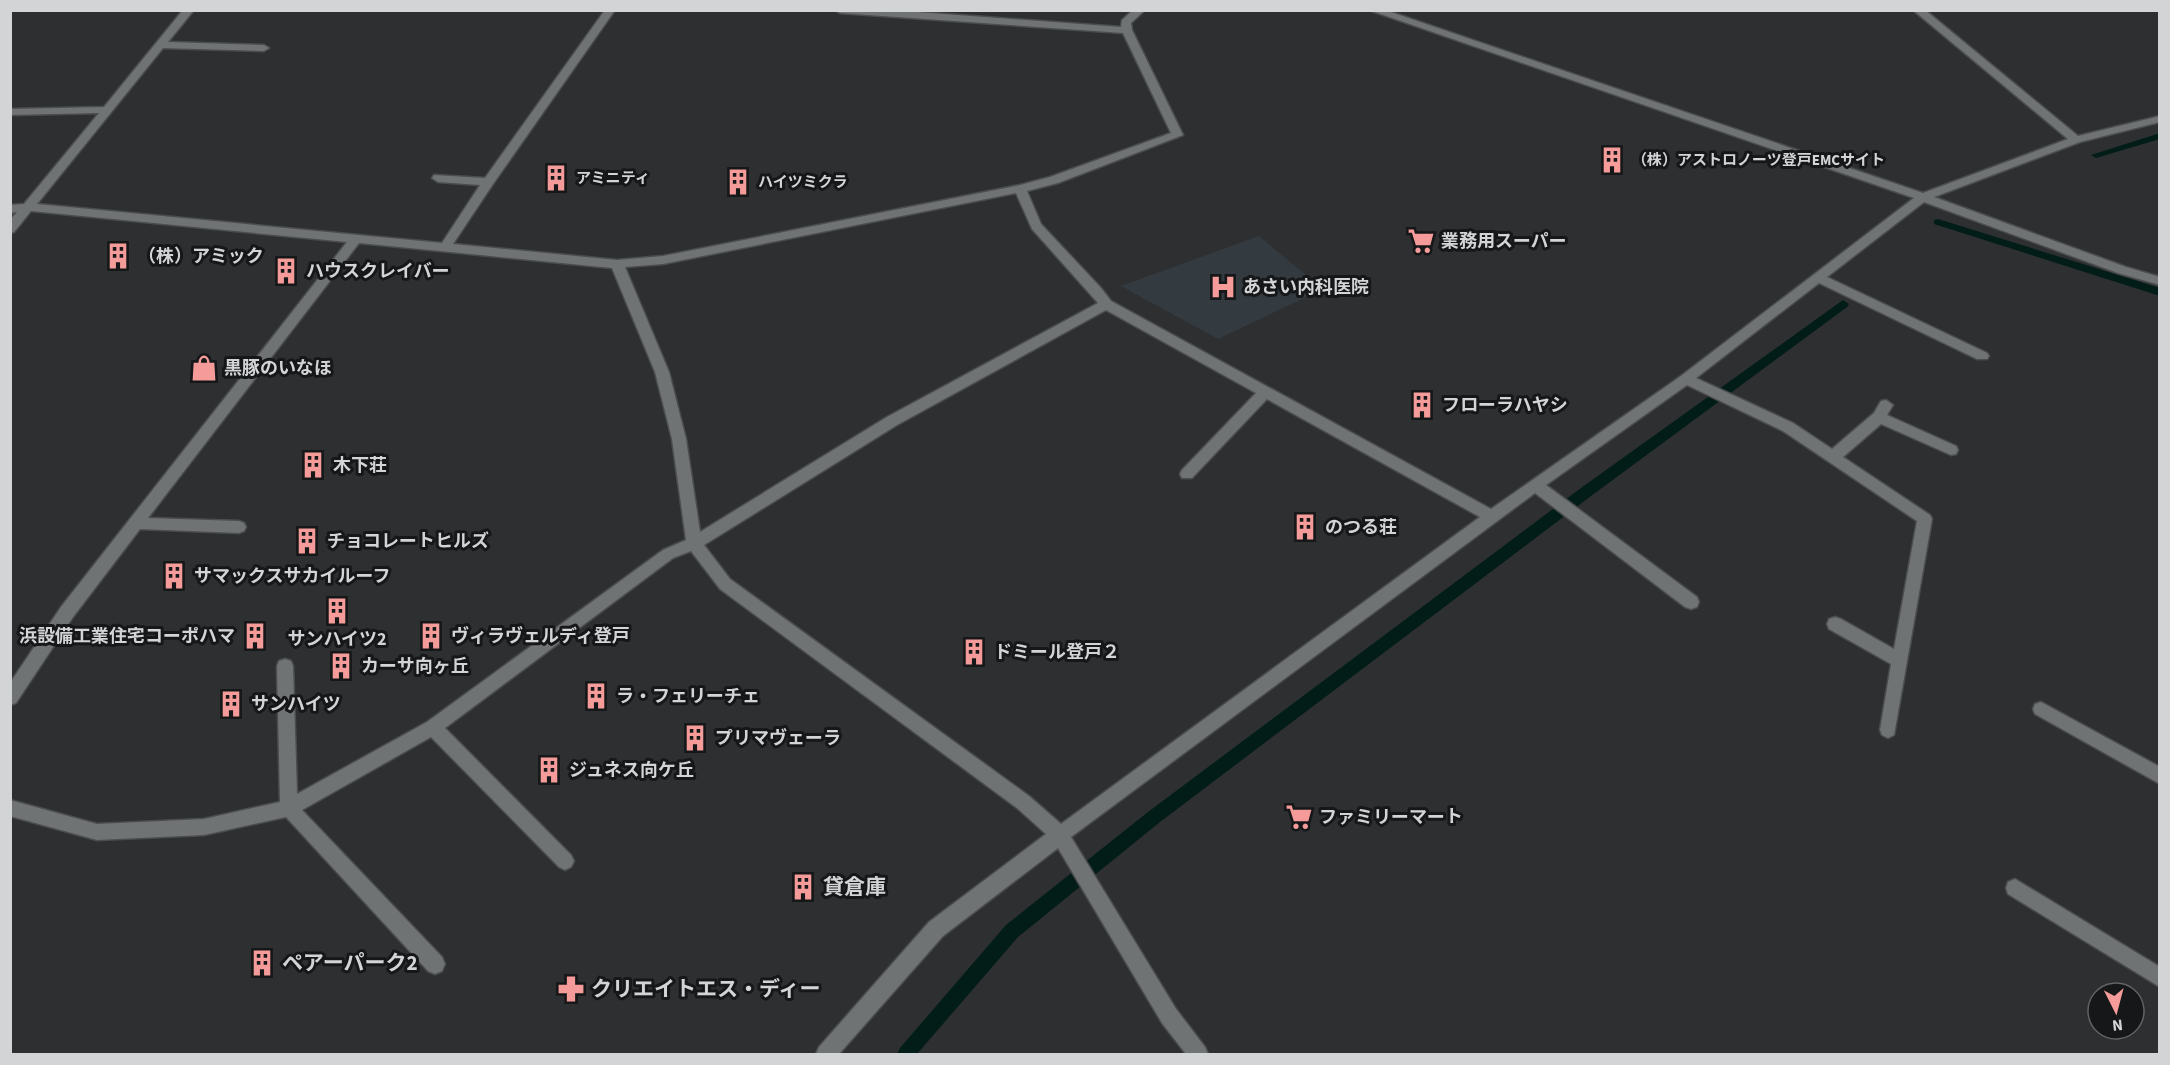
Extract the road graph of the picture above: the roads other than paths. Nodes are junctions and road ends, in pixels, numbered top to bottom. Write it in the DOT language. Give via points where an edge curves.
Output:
graph roads {
  1 [pos="189,10"];
  2 [pos="610,10"];
  3 [pos="840,10"];
  4 [pos="1140,10"];
  5 [pos="1374,10"];
  6 [pos="1918,10"];
  7 [pos="1401,14"];
  8 [pos="1127,30"];
  9 [pos="162,45"];
  10 [pos="264,48"];
  11 [pos="106,110"];
  12 [pos="10,112"];
  13 [pos="2160,119"];
  14 [pos="2076,140"];
  15 [pos="438,178"];
  16 [pos="488,182"];
  17 [pos="1020,189"];
  18 [pos="1923,197"];
  19 [pos="30,207"];
  20 [pos="10,209"];
  21 [pos="10,230"];
  22 [pos="356,238"];
  23 [pos="446,246"];
  24 [pos="617,264"];
  25 [pos="1818,278"];
  26 [pos="2160,281"];
  27 [pos="1106,304"];
  28 [pos="1982,356"];
  29 [pos="1686,379"];
  30 [pos="1266,391"];
  31 [pos="1951,450"];
  32 [pos="1833,457"];
  33 [pos="1187,474"];
  34 [pos="1535,485"];
  35 [pos="1492,516"];
  36 [pos="135,523"];
  37 [pos="238,527"];
  38 [pos="694,543"];
  39 [pos="1690,602"];
  40 [pos="1835,624"];
  41 [pos="1899,660"];
  42 [pos="285,666"];
  43 [pos="10,698"];
  44 [pos="2041,709"];
  45 [pos="433,727"];
  46 [pos="1888,730"];
  47 [pos="2160,776"];
  48 [pos="10,808"];
  49 [pos="290,808"];
  50 [pos="1060,835"];
  51 [pos="565,861"];
  52 [pos="2015,888"];
  53 [pos="435,964"];
  54 [pos="2160,978"];
  55 [pos="826,1054"];
  56 [pos="1198,1054"];
  1 -- 9 [label="street"];
  2 -- 16 [label="street"];
  3 -- 8 [label="street"];
  4 -- 8 [label="street" via="1126,22"];
  5 -- 7 [label="street"];
  6 -- 14 [label="street"];
  7 -- 18 [label="street"];
  8 -- 17 [label="street" via="1177,135"];
  9 -- 10 [label="street"];
  9 -- 11 [label="street"];
  11 -- 12 [label="street"];
  11 -- 19 [label="street"];
  13 -- 14 [label="street"];
  14 -- 18 [label="street"];
  15 -- 16 [label="street"];
  16 -- 23 [label="street"];
  17 -- 24 [label="street" via="663,260"];
  17 -- 27 [label="street" via="1036,226"];
  18 -- 25 [label="street"];
  18 -- 26 [label="street"];
  19 -- 20 [label="street"];
  19 -- 21 [label="street"];
  19 -- 22 [label="street"];
  22 -- 23 [label="street"];
  22 -- 36 [label="street"];
  23 -- 24 [label="street"];
  24 -- 38 [label="street" via="662,372 679,439"];
  25 -- 28 [label="street"];
  25 -- 29 [label="street"];
  27 -- 30 [label="street"];
  27 -- 38 [label="street" via="892,421"];
  29 -- 32 [label="street" via="1788,427"];
  29 -- 34 [label="street"];
  30 -- 33 [label="street"];
  30 -- 35 [label="street"];
  31 -- 32 [label="street" via="1883,411"];
  32 -- 41 [label="street" via="1925,519"];
  34 -- 35 [label="street"];
  34 -- 39 [label="street"];
  35 -- 50 [label="street"];
  36 -- 37 [label="street"];
  36 -- 43 [label="street" via="67,612"];
  38 -- 45 [label="street" via="668,554"];
  38 -- 50 [label="street" via="725,584 1023,802"];
  40 -- 41 [label="street"];
  41 -- 46 [label="street"];
  42 -- 49 [label="street"];
  44 -- 47 [label="street"];
  45 -- 49 [label="street"];
  45 -- 51 [label="street"];
  48 -- 49 [label="street" via="97,832 204,827"];
  49 -- 53 [label="street"];
  50 -- 55 [label="street" via="936,929"];
  50 -- 56 [label="street" via="1169,1016"];
  52 -- 54 [label="street"];
}
